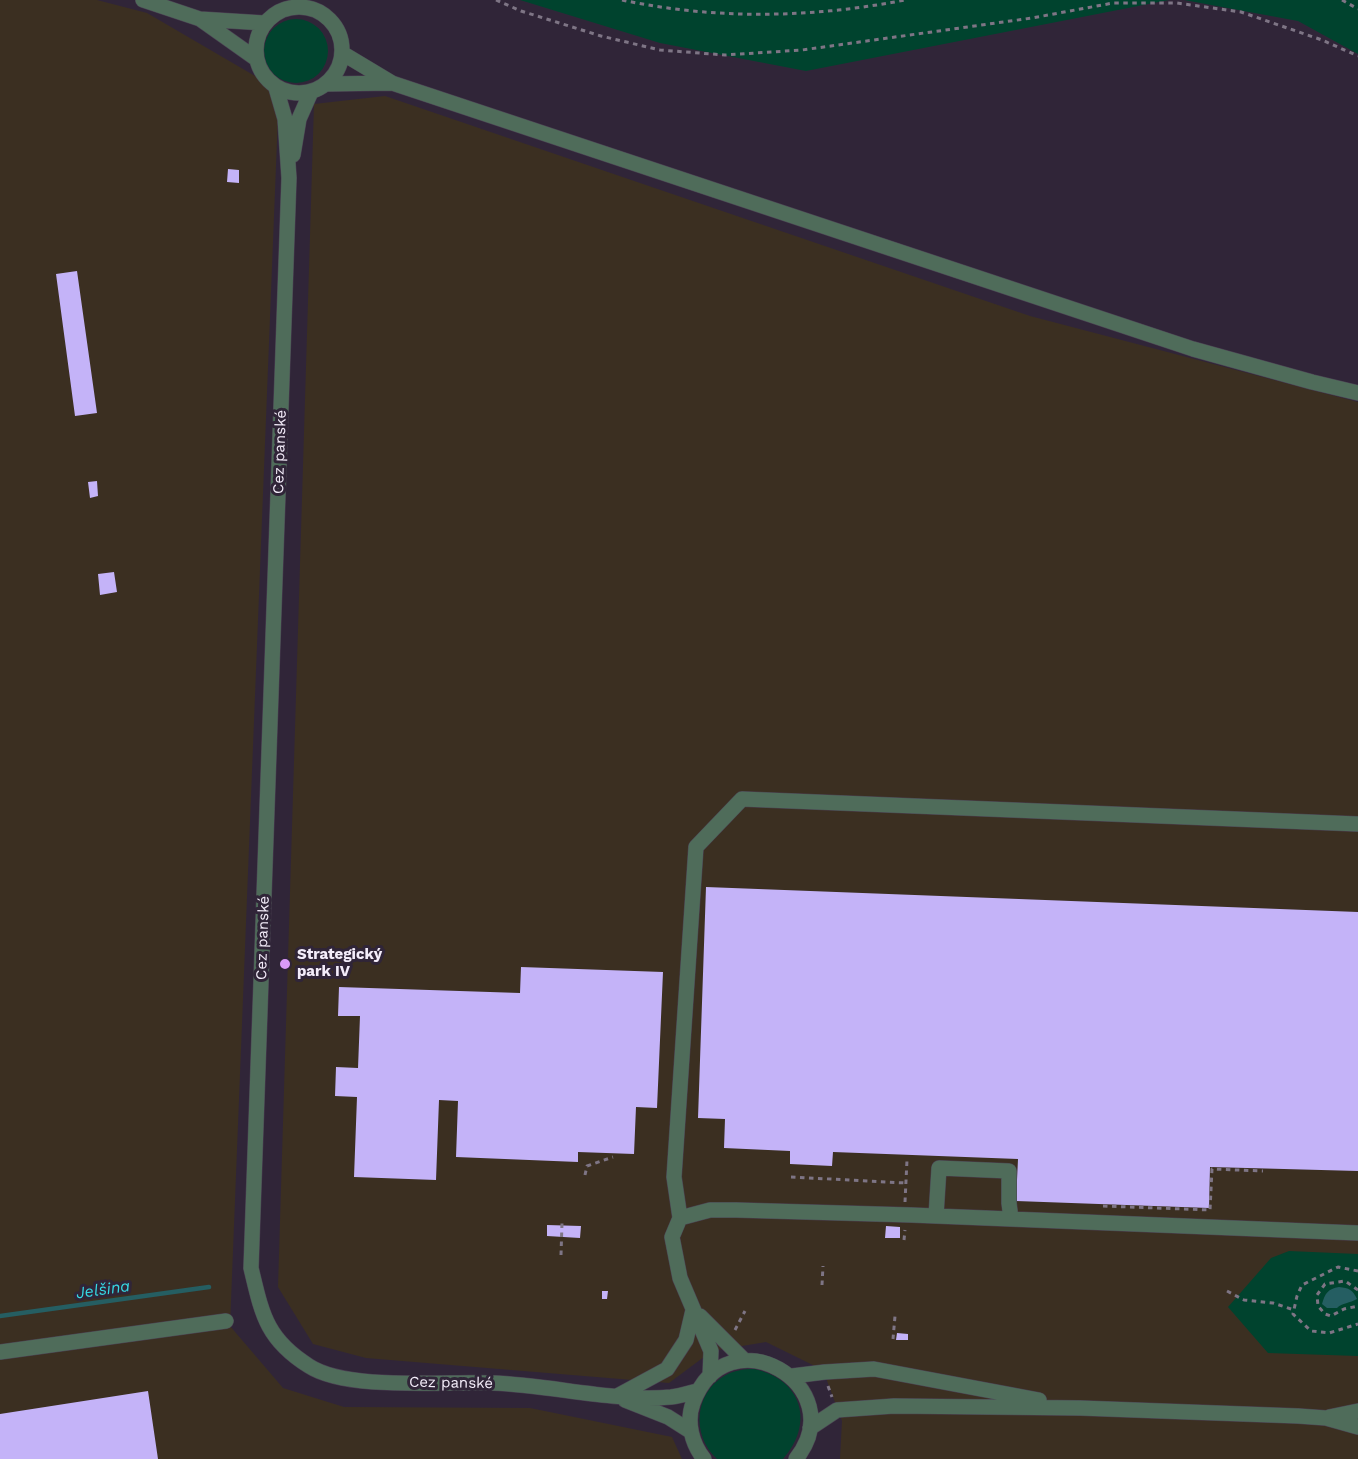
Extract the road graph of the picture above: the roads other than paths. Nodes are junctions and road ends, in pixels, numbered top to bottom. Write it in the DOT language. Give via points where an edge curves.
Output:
graph roads {
  1 [pos="143,0"];
  2 [pos="200,20"];
  3 [pos="264,22"];
  4 [pos="342,53"];
  5 [pos="255,58"];
  6 [pos="392,83"];
  7 [pos="326,84"];
  8 [pos="276,88"];
  9 [pos="311,92"];
  10 [pos="289,178"];
  11 [pos="1358,393"];
  12 [pos="1358,824"];
  13 [pos="936,1216"];
  14 [pos="680,1218"];
  15 [pos="1011,1219"];
  16 [pos="1358,1233"];
  17 [pos="693,1310"];
  18 [pos="226,1321"];
  19 [pos="0,1352"];
  20 [pos="744,1360"];
  21 [pos="710,1376"];
  22 [pos="792,1376"];
  23 [pos="698,1391"];
  24 [pos="617,1396"];
  25 [pos="1080,1408"];
  26 [pos="1358,1411"];
  27 [pos="1326,1418"];
  28 [pos="1358,1427"];
  29 [pos="810,1428"];
  30 [pos="690,1431"];
  31 [pos="704,1459"];
  32 [pos="796,1459"];
  1 -- 2 [label="street"];
  2 -- 3 [label="street"];
  2 -- 5 [label="street"];
  3 -- 4 [label="street" via="278,10 296,6 315,8 330,19 340,34"];
  3 -- 5 [label="street" via="256,39"];
  4 -- 6 [label="street"];
  4 -- 7 [label="street" via="337,71"];
  5 -- 8 [label="street" via="262,75"];
  6 -- 7 [label="street"];
  6 -- 11 [label="street" via="1193,349"];
  7 -- 9 [label="street"];
  8 -- 9 [label="street"];
  8 -- 10 [label="street, Cez panské" via="285,119"];
  9 -- 10 [label="street, Cez panské" via="299,119"];
  10 -- 24 [label="street, Cez panské" via="251,1268 262,1316 284,1348 311,1368 343,1378 504,1383"];
  12 -- 14 [label="street" via="742,799 696,847 674,1177"];
  13 -- 14 [label="street" via="710,1210"];
  13 -- 15 [label="street"];
  13 -- 15 [label="street" via="939,1168 1009,1171"];
  14 -- 17 [label="street" via="672,1237 680,1278"];
  15 -- 16 [label="street"];
  17 -- 20 [label="street"];
  17 -- 21 [label="street" via="711,1351"];
  17 -- 24 [label="street" via="686,1340 667,1369"];
  18 -- 19 [label="street"];
  20 -- 21 [label="street" via="726,1365"];
  20 -- 22 [label="street" via="763,1362"];
  21 -- 23 [label="street"];
  22 -- 25 [label="street" via="874,1369"];
  22 -- 29 [label="street" via="806,1397"];
  23 -- 24 [label="street, Cez panské" via="671,1397"];
  23 -- 30 [label="street" via="691,1409"];
  24 -- 30 [label="street, Cez panské" via="668,1417"];
  25 -- 27 [label="street"];
  25 -- 29 [label="street" via="848,1409 837,1410"];
  26 -- 27 [label="street"];
  27 -- 28 [label="street"];
  29 -- 32 [label="street"];
  30 -- 31 [label="street"];
}
